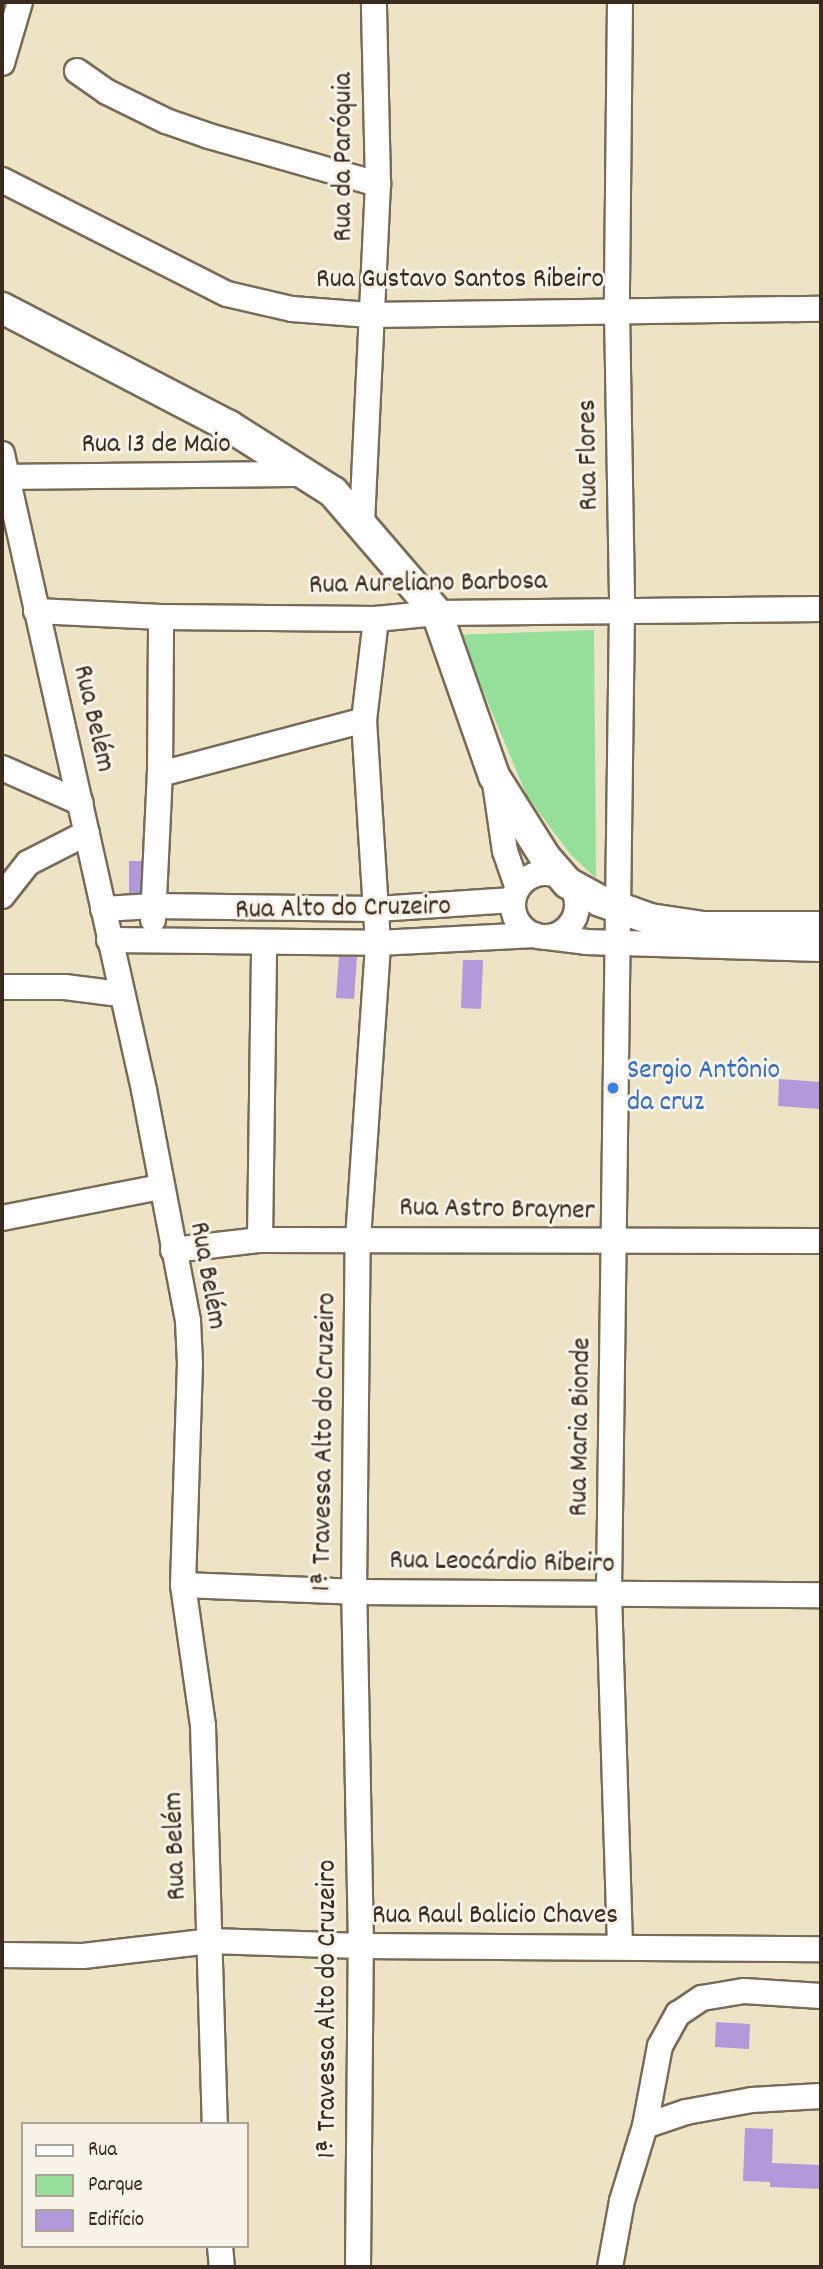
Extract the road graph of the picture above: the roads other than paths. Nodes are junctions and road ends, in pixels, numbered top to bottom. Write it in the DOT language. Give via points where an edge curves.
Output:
graph roads {
  1 [pos="20,2"];
  2 [pos="374,2"];
  3 [pos="620,2"];
  4 [pos="2,63"];
  5 [pos="77,71"];
  6 [pos="2,180"];
  7 [pos="378,184"];
  8 [pos="2,308"];
  9 [pos="821,309"];
  10 [pos="617,311"];
  11 [pos="370,314"];
  12 [pos="4,465"];
  13 [pos="306,474"];
  14 [pos="362,523"];
  15 [pos="821,609"];
  16 [pos="622,610"];
  17 [pos="36,611"];
  18 [pos="437,613"];
  19 [pos="161,617"];
  20 [pos="376,619"];
  21 [pos="364,720"];
  22 [pos="2,768"];
  23 [pos="160,774"];
  24 [pos="494,776"];
  25 [pos="81,803"];
  26 [pos="87,833"];
  27 [pos="568,883"];
  28 [pos="516,894"];
  29 [pos="2,896"];
  30 [pos="154,906"];
  31 [pos="619,908"];
  32 [pos="103,909"];
  33 [pos="377,909"];
  34 [pos="821,927"];
  35 [pos="541,936"];
  36 [pos="152,939"];
  37 [pos="109,940"];
  38 [pos="619,941"];
  39 [pos="264,943"];
  40 [pos="378,943"];
  41 [pos="821,949"];
  42 [pos="2,987"];
  43 [pos="120,994"];
  44 [pos="160,1187"];
  45 [pos="2,1218"];
  46 [pos="358,1239"];
  47 [pos="260,1240"];
  48 [pos="821,1241"];
  49 [pos="615,1242"];
  50 [pos="173,1250"];
  51 [pos="183,1585"];
  52 [pos="354,1592"];
  53 [pos="609,1595"];
  54 [pos="821,1595"];
  55 [pos="210,1941"];
  56 [pos="360,1946"];
  57 [pos="620,1947"];
  58 [pos="821,1949"];
  59 [pos="2,1955"];
  60 [pos="821,1996"];
  61 [pos="821,2096"];
  62 [pos="215,2122"];
  63 [pos="645,2126"];
  64 [pos="220,2248"];
  65 [pos="222,2267"];
  66 [pos="358,2267"];
  67 [pos="610,2267"];
  1 -- 4 [label="street"];
  2 -- 7 [label="street, Rua da Paróquia"];
  3 -- 10 [label="street, Rua Flores"];
  5 -- 7 [label="street" via="107,92 166,121"];
  6 -- 11 [label="street, Rua Gustavo Santos Ribeiro" via="227,294 292,309"];
  7 -- 11 [label="street, Rua da Paróquia"];
  8 -- 13 [label="main road" via="229,426"];
  9 -- 10 [label="street, Rua Gustavo Santos Ribeiro"];
  10 -- 11 [label="street, Rua Gustavo Santos Ribeiro"];
  10 -- 16 [label="street, Rua Flores"];
  11 -- 14 [label="street, Rua da Paróquia"];
  12 -- 13 [label="street, Rua 13 de Maio"];
  12 -- 17 [label="street, Rua Belém"];
  13 -- 14 [label="main road" via="333,492"];
  14 -- 18 [label="main road"];
  15 -- 16 [label="street, Rua Aureliano Barbosa"];
  16 -- 18 [label="street, Rua Aureliano Barbosa"];
  16 -- 31 [label="street, Rua Flores"];
  17 -- 19 [label="street, Rua Aureliano Barbosa"];
  17 -- 25 [label="street, Rua Belém"];
  18 -- 20 [label="street, Rua Aureliano Barbosa"];
  18 -- 24 [label="main road"];
  19 -- 20 [label="street, Rua Aureliano Barbosa"];
  19 -- 23 [label="street"];
  20 -- 21 [label="street, 1ª Travessa Alto do Cruzeiro"];
  21 -- 23 [label="street"];
  21 -- 33 [label="street, 1ª Travessa Alto do Cruzeiro"];
  22 -- 25 [label="street"];
  23 -- 30 [label="street"];
  24 -- 27 [label="main road" via="545,857"];
  24 -- 28 [label="street"];
  25 -- 26 [label="street, Rua Belém"];
  26 -- 29 [label="street" via="28,863"];
  26 -- 32 [label="street, Rua Belém"];
  27 -- 28 [label="street" via="542,873"];
  27 -- 31 [label="main road"];
  27 -- 35 [label="street" via="575,893 575,916 559,934"];
  28 -- 33 [label="street, Rua Alto do Cruzeiro"];
  28 -- 35 [label="street" via="515,918"];
  30 -- 32 [label="street, Rua Alto do Cruzeiro"];
  30 -- 33 [label="street, Rua Alto do Cruzeiro"];
  30 -- 36 [label="street"];
  31 -- 34 [label="main road" via="650,919 703,927"];
  31 -- 38 [label="street, Rua Maria Bionde"];
  32 -- 37 [label="street, Rua Belém"];
  33 -- 40 [label="street, 1ª Travessa Alto do Cruzeiro"];
  35 -- 38 [label="street, Rua Alto do Cruzeiro"];
  35 -- 40 [label="street, Rua Alto do Cruzeiro"];
  36 -- 37 [label="street, Rua Alto do Cruzeiro"];
  36 -- 39 [label="street, Rua Alto do Cruzeiro"];
  37 -- 43 [label="street, Rua Belém"];
  38 -- 41 [label="street, Rua Alto do Cruzeiro"];
  38 -- 49 [label="street, Rua Maria Bionde"];
  39 -- 40 [label="street, Rua Alto do Cruzeiro"];
  39 -- 47 [label="street"];
  40 -- 46 [label="street, 1ª Travessa Alto do Cruzeiro"];
  42 -- 43 [label="street" via="65,987"];
  43 -- 44 [label="street, Rua Belém" via="144,1090"];
  44 -- 45 [label="street"];
  44 -- 50 [label="street, Rua Belém"];
  46 -- 47 [label="street, Rua Astro Brayner"];
  46 -- 49 [label="street, Rua Astro Brayner"];
  46 -- 52 [label="street, 1ª Travessa Alto do Cruzeiro"];
  47 -- 50 [label="street, Rua Astro Brayner"];
  48 -- 49 [label="street, Rua Astro Brayner"];
  49 -- 53 [label="street, Rua Maria Bionde"];
  50 -- 51 [label="street, Rua Belém" via="188,1321 190,1363"];
  51 -- 52 [label="street, Rua Leocárdio Ribeiro"];
  51 -- 55 [label="street, Rua Belém" via="203,1726"];
  52 -- 53 [label="street, Rua Leocárdio Ribeiro"];
  52 -- 56 [label="street, 1ª Travessa Alto do Cruzeiro"];
  53 -- 54 [label="street, Rua Leocárdio Ribeiro"];
  53 -- 57 [label="street, Rua Maria Bionde"];
  55 -- 56 [label="street, Rua Raul Balicio Chaves"];
  55 -- 59 [label="street, Rua Raul Balicio Chaves" via="83,1956"];
  55 -- 62 [label="street, Rua Belém"];
  56 -- 57 [label="street, Rua Raul Balicio Chaves"];
  56 -- 66 [label="street, 1ª Travessa Alto do Cruzeiro"];
  57 -- 58 [label="street, Rua Raul Balicio Chaves"];
  60 -- 63 [label="street" via="744,1992 702,1998 678,2014 660,2046"];
  61 -- 63 [label="street" via="752,2100 686,2112"];
  63 -- 67 [label="street" via="622,2201"];
  64 -- 65 [label="street"];
}
